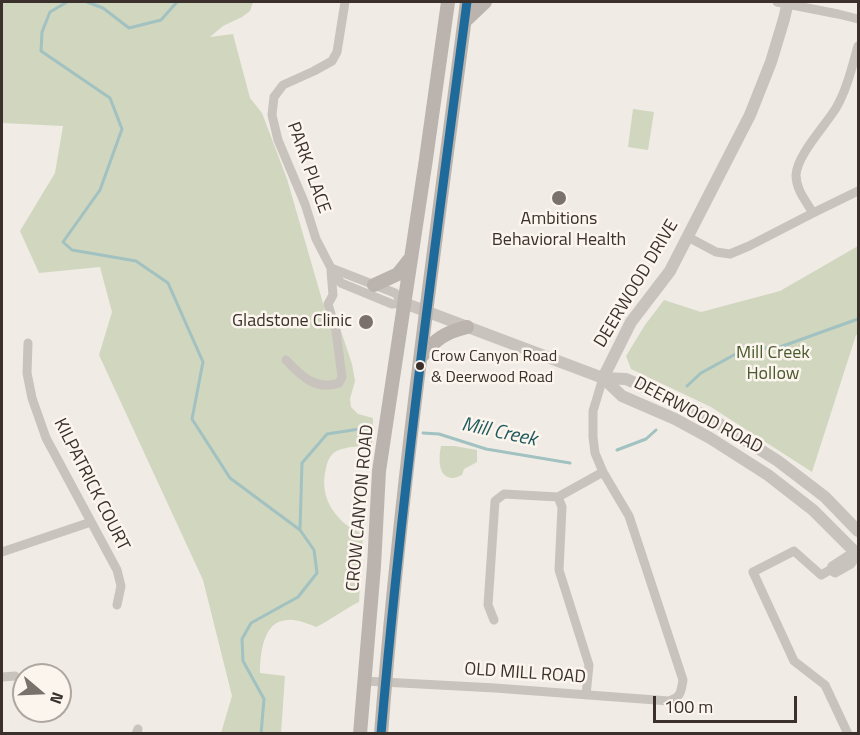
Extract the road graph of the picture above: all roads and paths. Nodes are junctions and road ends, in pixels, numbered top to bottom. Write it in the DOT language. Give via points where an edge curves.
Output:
graph roads {
  1 [pos="345,2"];
  2 [pos="448,2"];
  3 [pos="467,2"];
  4 [pos="485,2"];
  5 [pos="784,2"];
  6 [pos="858,20"];
  7 [pos="465,21"];
  8 [pos="858,46"];
  9 [pos="858,191"];
  10 [pos="813,213"];
  11 [pos="688,237"];
  12 [pos="411,259"];
  13 [pos="331,268"];
  14 [pos="374,285"];
  15 [pos="404,303"];
  16 [pos="426,312"];
  17 [pos="467,327"];
  18 [pos="28,343"];
  19 [pos="420,359"];
  20 [pos="286,360"];
  21 [pos="603,378"];
  22 [pos="603,472"];
  23 [pos="558,497"];
  24 [pos="91,522"];
  25 [pos="858,531"];
  26 [pos="2,552"];
  27 [pos="857,555"];
  28 [pos="117,605"];
  29 [pos="494,620"];
  30 [pos="364,681"];
  31 [pos="385,683"];
  32 [pos="681,693"];
  33 [pos="586,695"];
  34 [pos="360,734"];
  35 [pos="381,734"];
  36 [pos="848,734"];
  1 -- 13 [label="street, PARK PLACE" via="332,61 283,84 274,98 272,115 316,239"];
  2 -- 12 [label="main road, CROW CANYON ROAD"];
  3 -- 7 [label="main road"];
  4 -- 7 [label="main road"];
  5 -- 6 [label="street"];
  5 -- 11 [label="street, DEERWOOD DRIVE" via="784,20 750,115"];
  7 -- 16 [label="main road"];
  8 -- 10 [label="street" via="837,106 800,160 798,189"];
  9 -- 10 [label="street"];
  10 -- 11 [label="street" via="730,254 716,252"];
  11 -- 21 [label="street, DEERWOOD DRIVE" via="670,271 631,322"];
  12 -- 14 [label="main road" via="398,274"];
  12 -- 15 [label="main road, CROW CANYON ROAD"];
  13 -- 14 [label="street"];
  13 -- 15 [label="street, PARK PLACE" via="341,283 392,304"];
  13 -- 20 [label="street" via="333,295 328,304 342,377 339,383 318,385"];
  14 -- 15 [label="street" via="395,293"];
  15 -- 16 [label="street, DEERWOOD ROAD"];
  15 -- 30 [label="main road, CROW CANYON ROAD" via="379,471"];
  16 -- 17 [label="street, DEERWOOD ROAD"];
  16 -- 19 [label="main road"];
  17 -- 19 [label="main road" via="442,336"];
  17 -- 21 [label="street, DEERWOOD ROAD"];
  18 -- 24 [label="street, KILPATRICK COURT" via="27,373 46,438"];
  19 -- 31 [label="main road"];
  21 -- 22 [label="street, DEERWOOD DRIVE" via="593,411 593,437"];
  21 -- 25 [label="street, DEERWOOD ROAD" via="626,379 718,423 825,496"];
  21 -- 27 [label="street, DEERWOOD ROAD" via="622,396 675,419 768,475 813,510"];
  22 -- 23 [label="street"];
  22 -- 32 [label="street, DEERWOOD DRIVE" via="629,516 683,680"];
  23 -- 29 [label="street" via="504,494 495,501 488,605"];
  23 -- 33 [label="street" via="562,507 559,570 589,665"];
  24 -- 26 [label="street"];
  24 -- 28 [label="street, KILPATRICK COURT" via="117,570 122,586"];
  27 -- 36 [label="street" via="849,555 821,575 794,551 753,572 794,661 825,685"];
  30 -- 31 [label="street, OLD MILL ROAD"];
  30 -- 34 [label="main road, CROW CANYON ROAD"];
  31 -- 33 [label="street, OLD MILL ROAD"];
  31 -- 35 [label="main road"];
  32 -- 33 [label="street, OLD MILL ROAD" via="669,701"];
}
